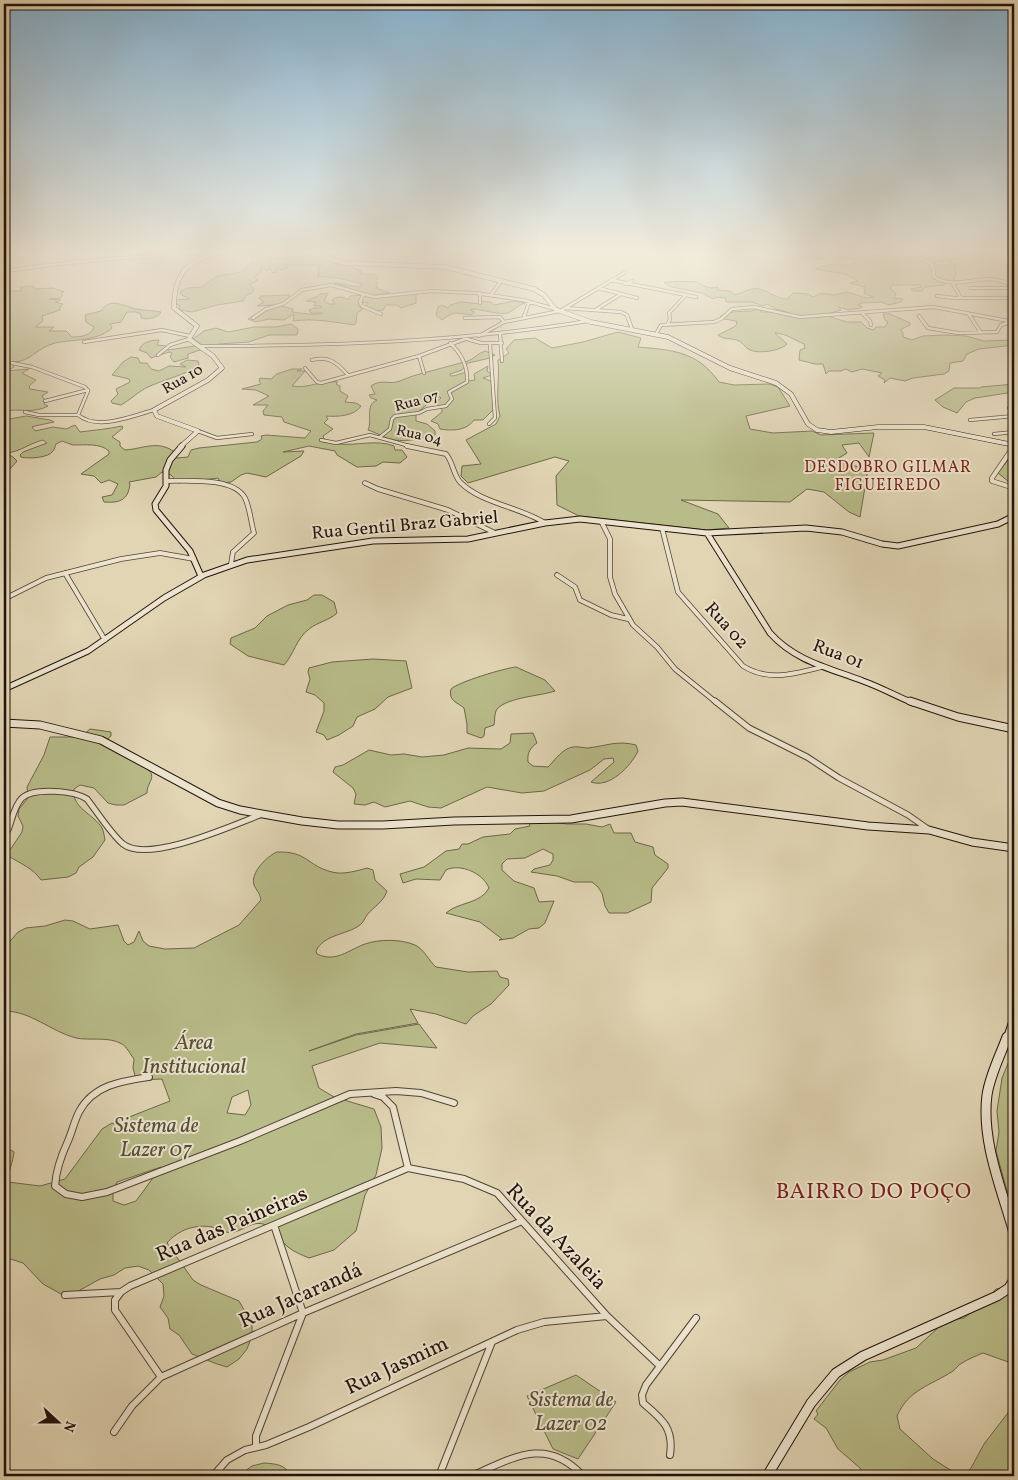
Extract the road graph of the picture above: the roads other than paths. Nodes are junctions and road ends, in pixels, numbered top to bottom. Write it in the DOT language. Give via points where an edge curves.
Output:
graph roads {
  1 [pos="190,321"];
  2 [pos="508,321"];
  3 [pos="588,321"];
  4 [pos="630,321"];
  5 [pos="669,321"];
  6 [pos="717,321"];
  7 [pos="870,321"];
  8 [pos="923,321"];
  9 [pos="973,321"];
  10 [pos="504,322"];
  11 [pos="1014,322"];
  12 [pos="668,324"];
  13 [pos="871,325"];
  14 [pos="632,329"];
  15 [pos="981,333"];
  16 [pos="500,334"];
  17 [pos="656,334"];
  18 [pos="478,336"];
  19 [pos="189,337"];
  20 [pos="471,337"];
  21 [pos="466,338"];
  22 [pos="84,342"];
  23 [pos="450,343"];
  24 [pos="502,343"];
  25 [pos="490,344"];
  26 [pos="200,346"];
  27 [pos="158,355"];
  28 [pos="419,356"];
  29 [pos="312,360"];
  30 [pos="502,361"];
  31 [pos="12,363"];
  32 [pos="305,368"];
  33 [pos="347,374"];
  34 [pos="424,374"];
  35 [pos="88,390"];
  36 [pos="45,401"];
  37 [pos="1009,408"];
  38 [pos="1014,409"];
  39 [pos="154,410"];
  40 [pos="25,412"];
  41 [pos="78,416"];
  42 [pos="1014,416"];
  43 [pos="970,420"];
  44 [pos="489,424"];
  45 [pos="198,431"];
  46 [pos="1014,432"];
  47 [pos="252,434"];
  48 [pos="994,434"];
  49 [pos="380,437"];
  50 [pos="321,440"];
  51 [pos="1014,446"];
  52 [pos="167,481"];
  53 [pos="365,483"];
  54 [pos="1014,488"];
  55 [pos="1014,516"];
  56 [pos="601,521"];
  57 [pos="545,523"];
  58 [pos="662,528"];
  59 [pos="707,533"];
  60 [pos="497,534"];
  61 [pos="194,559"];
  62 [pos="231,564"];
  63 [pos="65,573"];
  64 [pos="557,574"];
  65 [pos="201,576"];
  66 [pos="4,599"];
  67 [pos="628,619"];
  68 [pos="105,640"];
  69 [pos="822,667"];
  70 [pos="4,689"];
  71 [pos="4,723"];
  72 [pos="1014,729"];
  73 [pos="261,814"];
  74 [pos="8,830"];
  75 [pos="929,830"];
  76 [pos="1014,848"];
  77 [pos="1014,1018"];
  78 [pos="149,1077"];
  79 [pos="370,1093"];
  80 [pos="454,1103"];
  81 [pos="408,1168"];
  82 [pos="522,1221"];
  83 [pos="274,1225"];
  84 [pos="1014,1233"];
  85 [pos="1014,1280"];
  86 [pos="121,1292"];
  87 [pos="65,1295"];
  88 [pos="303,1313"];
  89 [pos="607,1316"];
  90 [pos="696,1318"];
  91 [pos="492,1342"];
  92 [pos="660,1366"];
  93 [pos="161,1377"];
  94 [pos="114,1432"];
  95 [pos="256,1446"];
  96 [pos="670,1454"];
  97 [pos="213,1476"];
  98 [pos="439,1476"];
  99 [pos="471,1476"];
  100 [pos="583,1476"];
  101 [pos="768,1476"];
  1 -- 19 [label="street" via="196,326"];
  2 -- 10 [label="street"];
  3 -- 14 [label="street"];
  3 -- 16 [label="street"];
  4 -- 14 [label="street"];
  5 -- 12 [label="street"];
  6 -- 12 [label="street"];
  7 -- 13 [label="street"];
  8 -- 15 [label="street" via="930,329"];
  9 -- 15 [label="street"];
  10 -- 18 [label="street"];
  11 -- 15 [label="street" via="1001,325 997,332"];
  12 -- 17 [label="street" via="661,325"];
  14 -- 17 [label="street"];
  16 -- 18 [label="street"];
  16 -- 24 [label="street"];
  17 -- 51 [label="street" via="730,368 783,387 791,394 808,424 817,430 831,432 924,426"];
  18 -- 20 [label="street"];
  19 -- 22 [label="street" via="162,330"];
  19 -- 26 [label="street, Rua 10"];
  19 -- 27 [label="street" via="170,345"];
  20 -- 21 [label="street"];
  20 -- 26 [label="street" via="306,346"];
  21 -- 23 [label="street"];
  21 -- 25 [label="street"];
  23 -- 28 [label="street"];
  23 -- 49 [label="street, Rua 07" via="464,359 467,382 449,392 452,399 446,406 395,416 390,429"];
  24 -- 25 [label="street"];
  24 -- 30 [label="street"];
  25 -- 44 [label="street" via="495,418"];
  26 -- 39 [label="street, Rua 10" via="222,365 219,371"];
  28 -- 33 [label="street"];
  28 -- 34 [label="street"];
  29 -- 33 [label="street" via="332,359"];
  31 -- 35 [label="street" via="32,366"];
  32 -- 33 [label="street" via="317,382 322,383"];
  35 -- 36 [label="street"];
  35 -- 41 [label="street"];
  37 -- 38 [label="street"];
  39 -- 41 [label="street, Rua 10" via="104,421"];
  39 -- 45 [label="street" via="157,416"];
  40 -- 41 [label="street, Rua 10"];
  42 -- 43 [label="street"];
  45 -- 47 [label="street" via="223,438"];
  45 -- 52 [label="street" via="170,460 166,470"];
  46 -- 48 [label="street"];
  49 -- 50 [label="street, Rua 04" via="363,436 336,443"];
  49 -- 57 [label="street, Rua 04" via="448,454 452,470 465,486 491,500 526,511"];
  51 -- 54 [label="street" via="992,478 996,483"];
  52 -- 61 [label="street" via="155,507"];
  52 -- 62 [label="street" via="214,482 234,487 242,494 254,533 233,552"];
  53 -- 60 [label="street" via="448,510"];
  55 -- 59 [label="street, Rua Gentil Braz Gabriel" via="998,524 898,546 842,532 796,527"];
  56 -- 57 [label="street, Rua Gentil Braz Gabriel" via="570,519"];
  56 -- 58 [label="street, Rua Gentil Braz Gabriel"];
  56 -- 67 [label="street" via="610,539 612,586"];
  57 -- 60 [label="street, Rua Gentil Braz Gabriel"];
  58 -- 59 [label="street, Rua Gentil Braz Gabriel"];
  58 -- 69 [label="street, Rua 02" via="678,592 743,666 751,672 769,676"];
  59 -- 69 [label="street, Rua 01" via="775,640"];
  60 -- 62 [label="street, Rua Gentil Braz Gabriel" via="458,539 373,541"];
  61 -- 63 [label="street" via="147,554"];
  61 -- 65 [label="street"];
  62 -- 65 [label="street, Rua Gentil Braz Gabriel"];
  63 -- 66 [label="street" via="46,578"];
  63 -- 68 [label="street"];
  64 -- 67 [label="street" via="575,587 580,600 611,615"];
  65 -- 68 [label="street, Rua Gentil Braz Gabriel"];
  67 -- 75 [label="street" via="675,669 737,720 908,815"];
  68 -- 70 [label="street, Rua Gentil Braz Gabriel"];
  69 -- 72 [label="street, Rua 01" via="924,707"];
  71 -- 73 [label="street" via="40,725 101,740 198,793 226,805"];
  73 -- 74 [label="street" via="173,847 132,849 124,845 81,795 36,791 22,798"];
  73 -- 75 [label="street" via="338,825 524,822 571,819 682,802 868,826"];
  75 -- 76 [label="street" via="972,842"];
  77 -- 84 [label="street" via="986,1095 986,1115"];
  78 -- 79 [label="street" via="120,1081 106,1087 93,1094 81,1107 55,1172 55,1186 66,1194 82,1197 107,1192 350,1094"];
  79 -- 80 [label="street" via="421,1093"];
  79 -- 81 [label="street" via="382,1097 393,1107"];
  81 -- 82 [label="street, Rua da Azaleia" via="477,1182 497,1193"];
  81 -- 83 [label="street, Rua das Paineiras"];
  82 -- 88 [label="street, Rua Jacarandá"];
  82 -- 89 [label="street, Rua da Azaleia"];
  83 -- 86 [label="street, Rua das Paineiras"];
  83 -- 88 [label="street"];
  85 -- 101 [label="street" via="998,1296 845,1366 817,1394"];
  86 -- 87 [label="street, Rua das Paineiras"];
  86 -- 93 [label="street" via="115,1300 115,1310"];
  88 -- 93 [label="street, Rua Jacarandá"];
  88 -- 95 [label="street" via="256,1436"];
  89 -- 91 [label="street, Rua Jasmim" via="530,1325"];
  89 -- 92 [label="street, Rua da Azaleia"];
  90 -- 92 [label="street"];
  91 -- 95 [label="street, Rua Jasmim" via="266,1445"];
  91 -- 98 [label="street"];
  92 -- 96 [label="street" via="642,1395 643,1403 667,1425 673,1440"];
  93 -- 94 [label="street, Rua Jacarandá" via="132,1406"];
  95 -- 97 [label="street, Rua Jasmim" via="227,1460"];
  99 -- 100 [label="street" via="512,1459 541,1452 557,1454 575,1464"];
}
